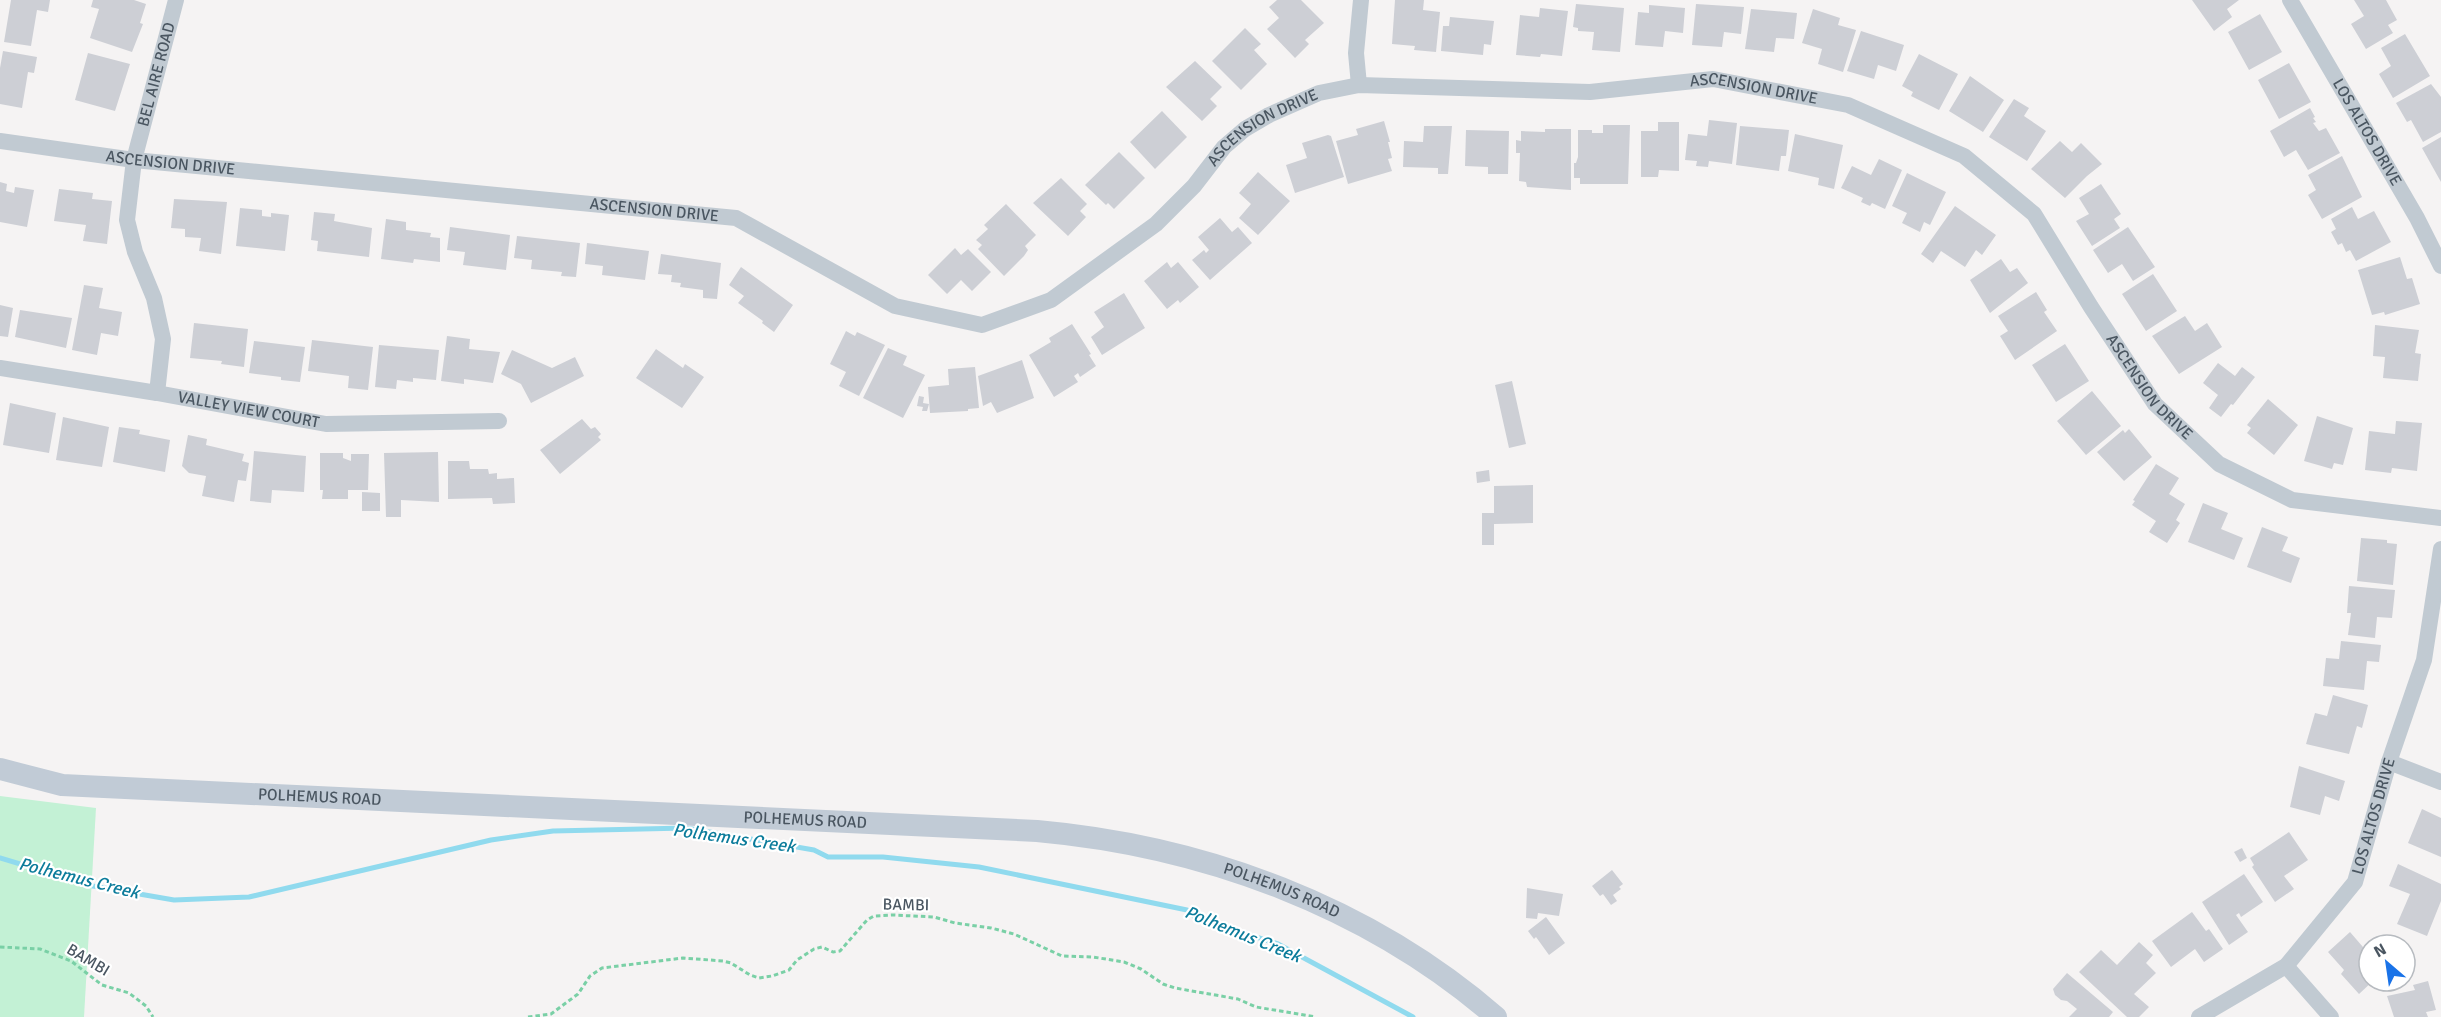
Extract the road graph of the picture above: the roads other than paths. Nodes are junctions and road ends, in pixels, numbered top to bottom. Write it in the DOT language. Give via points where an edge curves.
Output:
graph roads {
  1 [pos="176,0"];
  2 [pos="1361,0"];
  3 [pos="2290,0"];
  4 [pos="1359,85"];
  5 [pos="0,141"];
  6 [pos="134,160"];
  7 [pos="2441,266"];
  8 [pos="0,368"];
  9 [pos="157,393"];
  10 [pos="500,422"];
  11 [pos="2441,518"];
  12 [pos="2441,549"];
  13 [pos="2389,762"];
  14 [pos="0,769"];
  15 [pos="2441,782"];
  16 [pos="2286,966"];
  17 [pos="1496,1017"];
  18 [pos="2199,1017"];
  19 [pos="2331,1017"];
  1 -- 6 [label="street, BEL AIRE ROAD"];
  2 -- 4 [label="street" via="1356,54"];
  3 -- 7 [label="street, LOS ALTOS DRIVE"];
  4 -- 6 [label="street, ASCENSION DRIVE" via="1294,103 1245,129 1224,147 1194,186 1156,224 1051,300 982,325 895,306 736,218"];
  4 -- 11 [label="street, ASCENSION DRIVE" via="1590,92 1713,79 1848,105 1964,156 2034,214 2155,404 2219,464 2292,500"];
  5 -- 6 [label="street, ASCENSION DRIVE"];
  6 -- 9 [label="street, BEL AIRE ROAD" via="127,220 154,298 163,339"];
  8 -- 9 [label="street, VALLEY VIEW COURT"];
  9 -- 10 [label="street, VALLEY VIEW COURT" via="326,424"];
  12 -- 13 [label="street, LOS ALTOS DRIVE" via="2424,660"];
  13 -- 15 [label="street"];
  13 -- 16 [label="street, LOS ALTOS DRIVE" via="2355,882"];
  14 -- 17 [label="main road, POLHEMUS ROAD" via="62,785 1037,831 1122,841 1239,872 1335,911 1405,950"];
  16 -- 18 [label="street, LOS ALTOS DRIVE"];
  16 -- 19 [label="street"];
}
